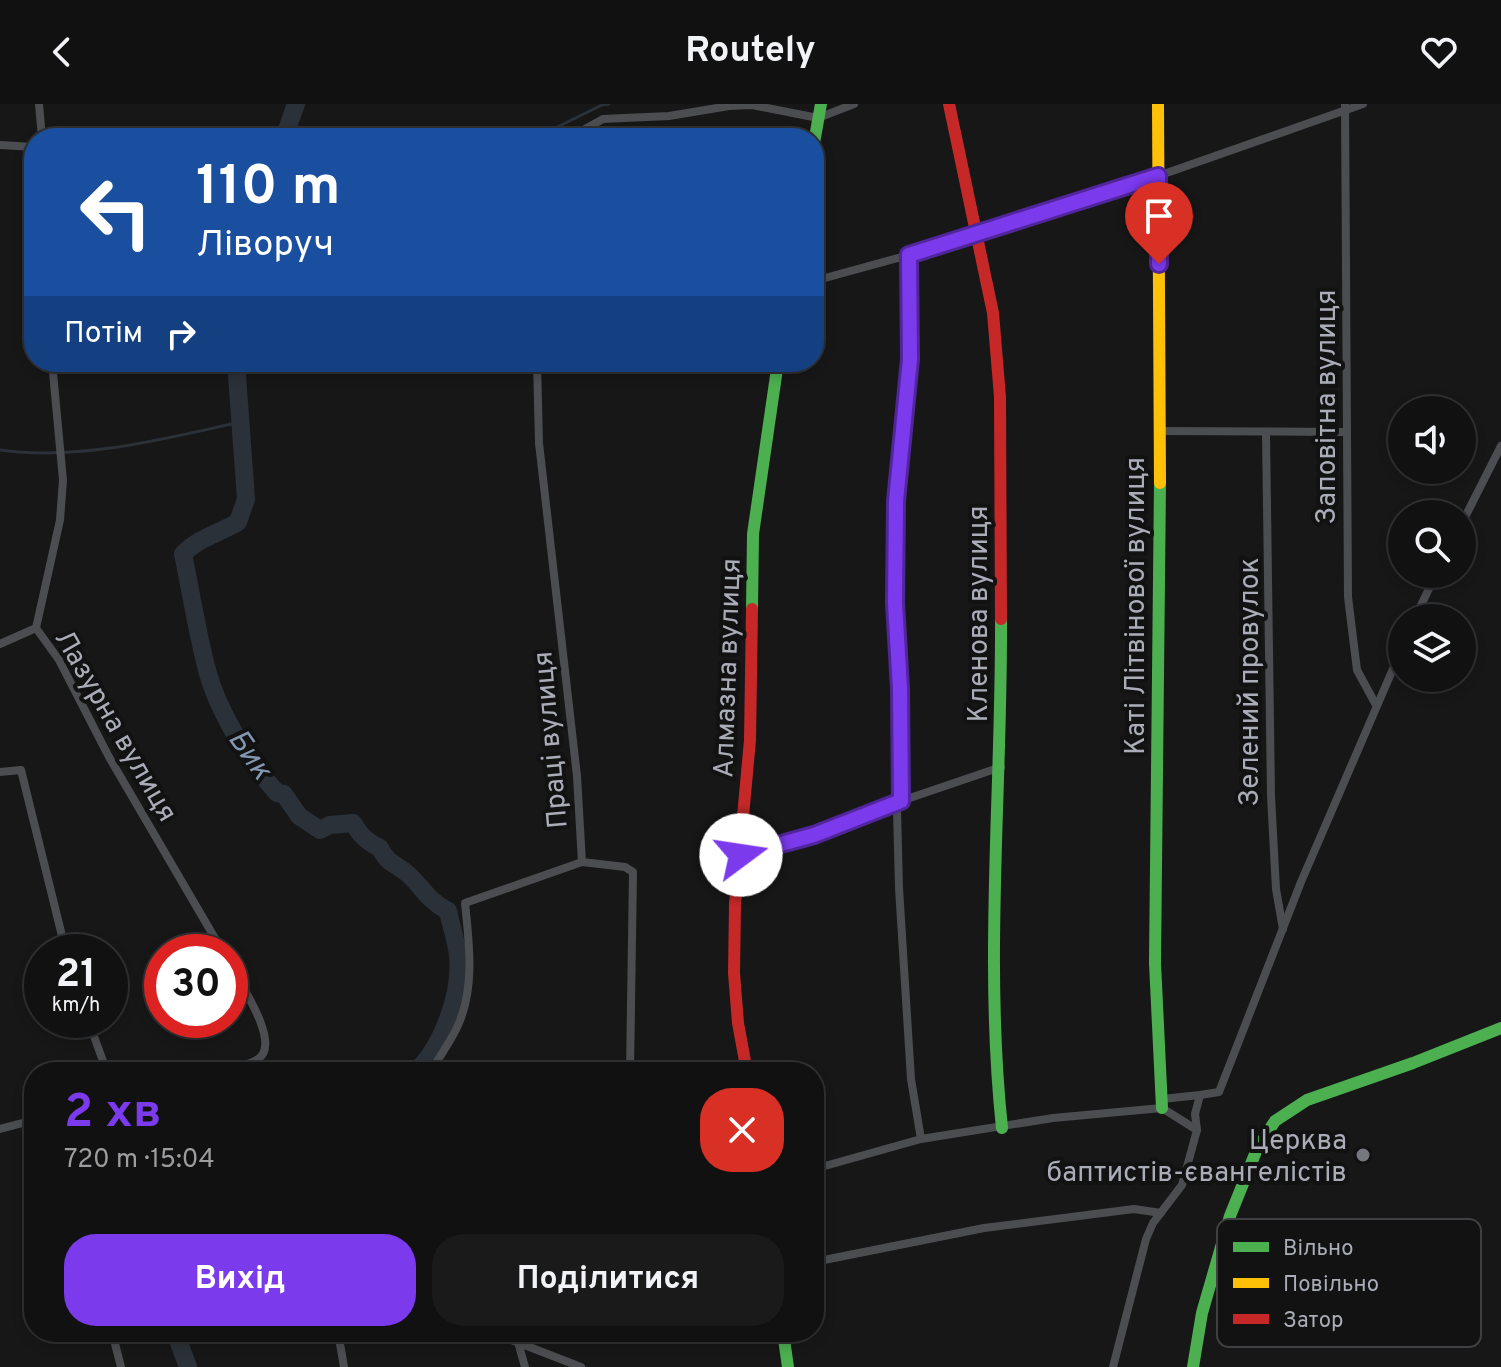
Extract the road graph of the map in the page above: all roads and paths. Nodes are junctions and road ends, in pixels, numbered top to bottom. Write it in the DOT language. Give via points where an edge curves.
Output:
graph roads {
  1 [pos="39,104"];
  2 [pos="821,104"];
  3 [pos="854,104"];
  4 [pos="949,104"];
  5 [pos="1158,104"];
  6 [pos="1363,104"];
  7 [pos="1345,107"];
  8 [pos="818,118"];
  9 [pos="41,128"];
  10 [pos="587,128"];
  11 [pos="816,128"];
  12 [pos="0,145"];
  13 [pos="24,146"];
  14 [pos="1158,176"];
  15 [pos="975,233"];
  16 [pos="909,255"];
  17 [pos="824,278"];
  18 [pos="53,372"];
  19 [pos="537,372"];
  20 [pos="777,372"];
  21 [pos="1159,431"];
  22 [pos="1345,432"];
  23 [pos="1266,433"];
  24 [pos="1501,446"];
  25 [pos="1474,500"];
  26 [pos="36,628"];
  27 [pos="0,644"];
  28 [pos="1388,679"];
  29 [pos="1376,705"];
  30 [pos="1001,767"];
  31 [pos="0,772"];
  32 [pos="901,801"];
  33 [pos="741,855"];
  34 [pos="582,862"];
  35 [pos="1283,929"];
  36 [pos="62,934"];
  37 [pos="212,934"];
  38 [pos="248,1000"];
  39 [pos="1501,1028"];
  40 [pos="95,1038"];
  41 [pos="103,1062"];
  42 [pos="256,1062"];
  43 [pos="436,1062"];
  44 [pos="630,1062"];
  45 [pos="745,1062"];
  46 [pos="1200,1095"];
  47 [pos="1162,1104"];
  48 [pos="24,1123"];
  49 [pos="1002,1128"];
  50 [pos="0,1129"];
  51 [pos="1197,1130"];
  52 [pos="921,1139"];
  53 [pos="824,1166"];
  54 [pos="1161,1213"];
  55 [pos="1229,1219"];
  56 [pos="824,1260"];
  57 [pos="1217,1261"];
  58 [pos="115,1342"];
  59 [pos="340,1342"];
  60 [pos="518,1342"];
  61 [pos="784,1342"];
  62 [pos="121,1367"];
  63 [pos="344,1367"];
  64 [pos="525,1367"];
  65 [pos="581,1367"];
  66 [pos="788,1367"];
  67 [pos="1113,1367"];
  68 [pos="1193,1367"];
  1 -- 9 [label="street"];
  2 -- 8 [label="street"];
  3 -- 8 [label="street"];
  4 -- 15 [label="street, Кленова вулиця"];
  5 -- 14 [label="street, Каті Літвінової вулиця"];
  6 -- 7 [label="street"];
  7 -- 14 [label="street"];
  7 -- 22 [label="street, Заповітна вулиця"];
  8 -- 10 [label="street" via="752,105 603,119"];
  8 -- 11 [label="street"];
  12 -- 13 [label="street"];
  14 -- 15 [label="street"];
  14 -- 21 [label="street, Каті Літвінової вулиця"];
  15 -- 16 [label="street"];
  15 -- 30 [label="street, Кленова вулиця" via="993,313 1000,397"];
  16 -- 17 [label="street"];
  16 -- 32 [label="street" via="910,359 896,501"];
  18 -- 26 [label="street, Лазурна вулиця" via="63,480 60,520"];
  19 -- 34 [label="street, Праці вулиця" via="539,443"];
  20 -- 33 [label="street, Алмазна вулиця" via="753,534 750,740"];
  21 -- 23 [label="street"];
  21 -- 47 [label="street, Каті Літвінової вулиця" via="1155,963"];
  22 -- 23 [label="street"];
  22 -- 29 [label="street, Заповітна вулиця" via="1348,597 1357,670"];
  23 -- 35 [label="street, Зелений провулок" via="1271,796"];
  24 -- 25 [label="street"];
  26 -- 27 [label="street"];
  26 -- 37 [label="street, Лазурна вулиця"];
  28 -- 29 [label="street"];
  29 -- 35 [label="street"];
  30 -- 32 [label="street"];
  30 -- 49 [label="street, Кленова вулиця" via="995,920 996,1071"];
  31 -- 36 [label="street" via="21,770"];
  32 -- 33 [label="street" via="814,835"];
  32 -- 52 [label="street" via="899,888 911,1079"];
  33 -- 45 [label="street, Алмазна вулиця" via="734,973"];
  34 -- 43 [label="street" via="465,903 471,957 467,989 460,1021"];
  34 -- 44 [label="street, Праці вулиця" via="633,872"];
  35 -- 46 [label="street" via="1219,1092"];
  38 -- 42 [label="street" via="268,1046"];
  39 -- 55 [label="street" via="1307,1100 1275,1121 1257,1149"];
  40 -- 41 [label="street"];
  46 -- 47 [label="street"];
  46 -- 51 [label="street"];
  47 -- 49 [label="street"];
  47 -- 51 [label="street"];
  48 -- 50 [label="street"];
  49 -- 52 [label="street"];
  51 -- 54 [label="street" via="1182,1185"];
  52 -- 53 [label="street"];
  54 -- 56 [label="street" via="1134,1209 984,1228"];
  54 -- 67 [label="street" via="1146,1239"];
  57 -- 68 [label="street"];
  58 -- 62 [label="street"];
  59 -- 63 [label="street"];
  60 -- 64 [label="street"];
  60 -- 65 [label="street"];
  61 -- 66 [label="street"];
}
